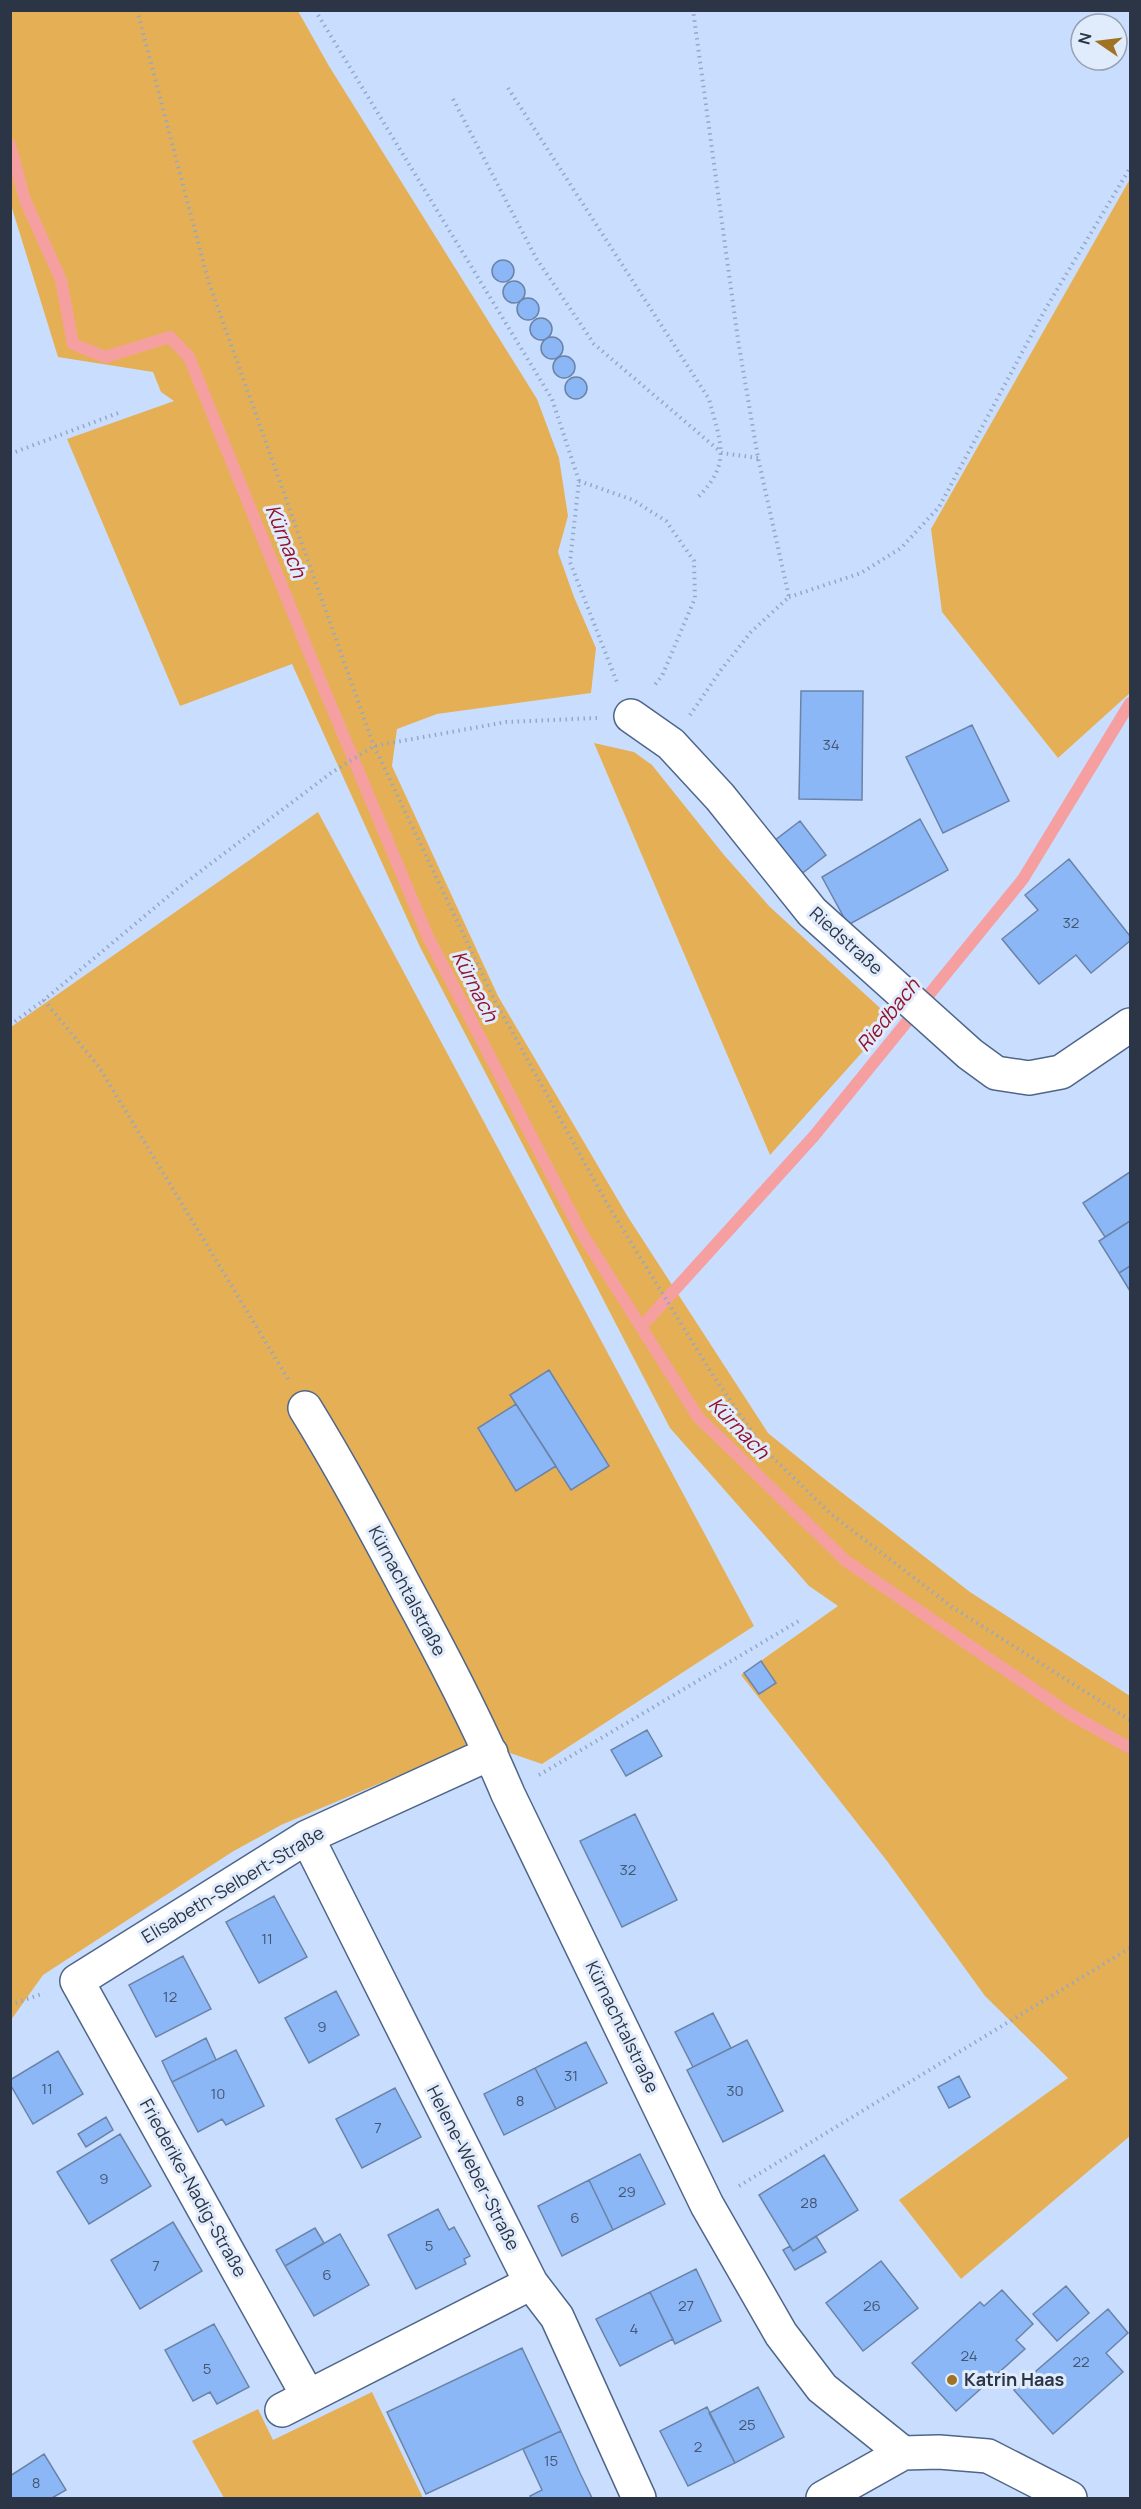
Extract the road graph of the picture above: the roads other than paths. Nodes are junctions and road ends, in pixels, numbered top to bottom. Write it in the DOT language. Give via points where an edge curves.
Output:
graph roads {
  1 [pos="631,716"];
  2 [pos="1131,1025"];
  3 [pos="305,1408"];
  4 [pos="491,1754"];
  5 [pos="307,1837"];
  6 [pos="77,1981"];
  7 [pos="531,2283"];
  8 [pos="903,2453"];
  9 [pos="639,2499"];
  10 [pos="823,2499"];
  11 [pos="1070,2499"];
  1 -- 2 [label="street, Riedstraße" via="671,744 720,797 812,912 996,1073 1029,1078 1061,1072"];
  3 -- 4 [label="street, Kürnachtalstraße" via="339,1464"];
  4 -- 5 [label="street, Elisabeth-Selbert-Straße"];
  4 -- 8 [label="street, Kürnachtalstraße" via="707,2205 781,2334 822,2388"];
  5 -- 6 [label="street, Elisabeth-Selbert-Straße"];
  5 -- 7 [label="street, Helene-Weber-Straße"];
  6 -- 7 [label="street, Friederike-Nadig-Straße" via="295,2403"];
  7 -- 9 [label="street, Helene-Weber-Straße" via="557,2317"];
  8 -- 10 [label="street"];
  8 -- 11 [label="street" via="939,2451 987,2456"];
}
